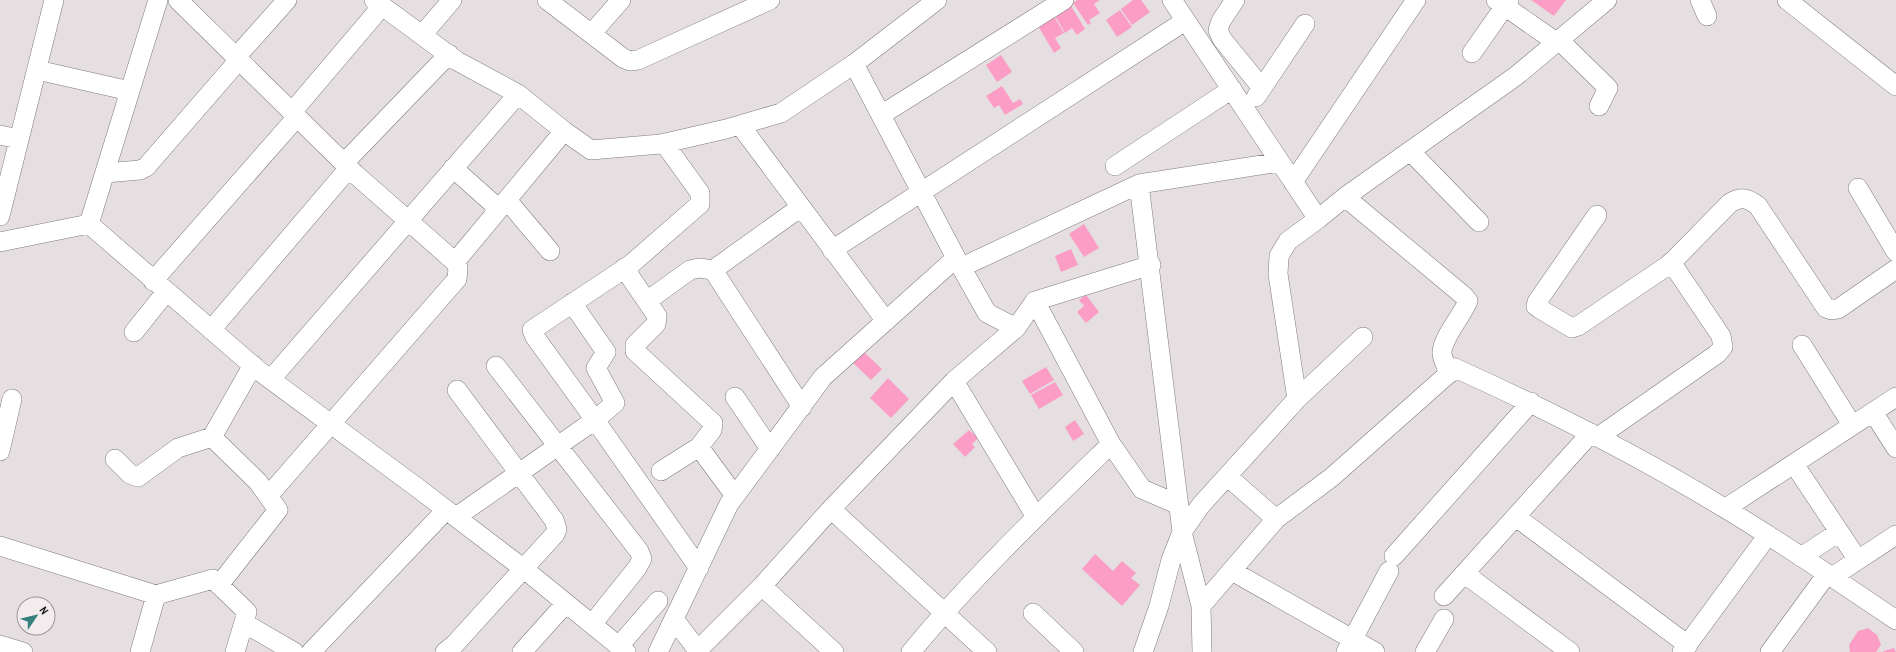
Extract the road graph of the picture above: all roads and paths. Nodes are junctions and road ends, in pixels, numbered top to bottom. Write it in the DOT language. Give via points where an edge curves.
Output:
graph roads {
  1 [pos="54,0"];
  2 [pos="158,0"];
  3 [pos="178,0"];
  4 [pos="287,0"];
  5 [pos="452,0"];
  6 [pos="547,0"];
  7 [pos="621,0"];
  8 [pos="770,0"];
  9 [pos="1064,0"];
  10 [pos="1172,0"];
  11 [pos="1235,0"];
  12 [pos="1416,0"];
  13 [pos="1607,0"];
  14 [pos="1787,0"];
  15 [pos="930,2"];
  16 [pos="1503,2"];
  17 [pos="378,3"];
  18 [pos="569,6"];
  19 [pos="1185,20"];
  20 [pos="1305,24"];
  21 [pos="592,33"];
  22 [pos="422,35"];
  23 [pos="1557,41"];
  24 [pos="1472,53"];
  25 [pos="448,54"];
  26 [pos="237,58"];
  27 [pos="854,64"];
  28 [pos="37,70"];
  29 [pos="1896,86"];
  30 [pos="1262,88"];
  31 [pos="1232,89"];
  32 [pos="130,91"];
  33 [pos="518,94"];
  34 [pos="1599,106"];
  35 [pos="1246,111"];
  36 [pos="294,115"];
  37 [pos="881,115"];
  38 [pos="740,125"];
  39 [pos="564,131"];
  40 [pos="0,135"];
  41 [pos="19,140"];
  42 [pos="664,143"];
  43 [pos="1410,151"];
  44 [pos="1280,162"];
  45 [pos="346,165"];
  46 [pos="1114,166"];
  47 [pos="453,168"];
  48 [pos="105,173"];
  49 [pos="1294,182"];
  50 [pos="1139,184"];
  51 [pos="1858,188"];
  52 [pos="921,191"];
  53 [pos="1345,197"];
  54 [pos="503,205"];
  55 [pos="801,207"];
  56 [pos="1597,215"];
  57 [pos="0,216"];
  58 [pos="1318,219"];
  59 [pos="407,220"];
  60 [pos="1479,222"];
  61 [pos="89,224"];
  62 [pos="0,242"];
  63 [pos="832,250"];
  64 [pos="550,251"];
  65 [pos="1896,252"];
  66 [pos="455,262"];
  67 [pos="1671,262"];
  68 [pos="959,263"];
  69 [pos="1150,265"];
  70 [pos="624,268"];
  71 [pos="1896,269"];
  72 [pos="713,270"];
  73 [pos="159,286"];
  74 [pos="647,301"];
  75 [pos="1035,301"];
  76 [pos="572,303"];
  77 [pos="886,321"];
  78 [pos="1016,328"];
  79 [pos="211,330"];
  80 [pos="134,332"];
  81 [pos="1363,336"];
  82 [pos="1802,345"];
  83 [pos="253,365"];
  84 [pos="496,366"];
  85 [pos="1449,374"];
  86 [pos="271,379"];
  87 [pos="954,381"];
  88 [pos="457,390"];
  89 [pos="735,397"];
  90 [pos="1896,397"];
  91 [pos="1297,398"];
  92 [pos="12,399"];
  93 [pos="1531,402"];
  94 [pos="802,407"];
  95 [pos="1873,412"];
  96 [pos="595,420"];
  97 [pos="330,423"];
  98 [pos="1852,426"];
  99 [pos="1594,435"];
  100 [pos="212,437"];
  101 [pos="1111,444"];
  102 [pos="558,446"];
  103 [pos="699,447"];
  104 [pos="1896,448"];
  105 [pos="770,449"];
  106 [pos="0,451"];
  107 [pos="115,459"];
  108 [pos="1794,464"];
  109 [pos="661,471"];
  110 [pos="518,473"];
  111 [pos="1227,476"];
  112 [pos="269,495"];
  113 [pos="736,496"];
  114 [pos="1179,505"];
  115 [pos="1726,508"];
  116 [pos="831,509"];
  117 [pos="451,513"];
  118 [pos="1036,517"];
  119 [pos="1516,517"];
  120 [pos="1276,519"];
  121 [pos="1182,532"];
  122 [pos="1839,532"];
  123 [pos="1768,535"];
  124 [pos="1896,535"];
  125 [pos="0,546"];
  126 [pos="1801,556"];
  127 [pos="1858,560"];
  128 [pos="698,568"];
  129 [pos="524,569"];
  130 [pos="1232,571"];
  131 [pos="1465,574"];
  132 [pos="1830,575"];
  133 [pos="219,585"];
  134 [pos="762,586"];
  135 [pos="156,595"];
  136 [pos="1444,596"];
  137 [pos="658,601"];
  138 [pos="566,603"];
  139 [pos="1201,606"];
  140 [pos="943,612"];
  141 [pos="1033,613"];
  142 [pos="1444,618"];
  143 [pos="674,619"];
  144 [pos="1896,620"];
  145 [pos="244,623"];
  146 [pos="593,624"];
  147 [pos="0,645"];
  148 [pos="1349,646"];
  149 [pos="616,648"];
  150 [pos="1685,648"];
  151 [pos="698,651"];
  152 [pos="23,652"];
  153 [pos="140,652"];
  154 [pos="234,652"];
  155 [pos="294,652"];
  156 [pos="312,652"];
  157 [pos="446,652"];
  158 [pos="522,652"];
  159 [pos="658,652"];
  160 [pos="834,652"];
  161 [pos="911,652"];
  162 [pos="988,652"];
  163 [pos="1074,652"];
  164 [pos="1143,652"];
  165 [pos="1202,652"];
  166 [pos="1375,652"];
  167 [pos="1425,652"];
  168 [pos="1570,652"];
  169 [pos="1770,652"];
  1 -- 28 [label="street"];
  2 -- 32 [label="street"];
  3 -- 26 [label="street"];
  4 -- 26 [label="street"];
  5 -- 22 [label="street"];
  6 -- 18 [label="street"];
  7 -- 21 [label="street"];
  8 -- 21 [label="street" via="638,60 630,61 623,58"];
  9 -- 37 [label="street"];
  10 -- 19 [label="street"];
  11 -- 30 [label="street" via="1218,30 1222,39"];
  12 -- 49 [label="street"];
  13 -- 23 [label="street"];
  14 -- 29 [label="street"];
  15 -- 27 [label="street"];
  16 -- 23 [label="street"];
  16 -- 24 [label="street"];
  17 -- 22 [label="street"];
  17 -- 36 [label="street"];
  18 -- 21 [label="street"];
  19 -- 31 [label="street"];
  19 -- 52 [label="street"];
  20 -- 30 [label="street"];
  22 -- 25 [label="street"];
  23 -- 34 [label="street" via="1608,88"];
  23 -- 43 [label="street" via="1516,76"];
  25 -- 33 [label="street"];
  25 -- 45 [label="street"];
  26 -- 36 [label="street"];
  26 -- 48 [label="street" via="146,167 140,170"];
  27 -- 37 [label="street"];
  27 -- 38 [label="street" via="780,113"];
  28 -- 32 [label="street"];
  28 -- 41 [label="street"];
  30 -- 35 [label="street"];
  31 -- 35 [label="street"];
  31 -- 46 [label="street"];
  32 -- 48 [label="street"];
  33 -- 39 [label="street"];
  33 -- 47 [label="street"];
  35 -- 44 [label="street"];
  36 -- 45 [label="street"];
  36 -- 73 [label="street"];
  37 -- 52 [label="street"];
  38 -- 42 [label="street"];
  38 -- 55 [label="street"];
  39 -- 42 [label="street" via="591,150"];
  39 -- 54 [label="street"];
  40 -- 41 [label="street"];
  41 -- 57 [label="street"];
  42 -- 70 [label="street" via="698,190 700,204"];
  43 -- 53 [label="street"];
  43 -- 60 [label="street"];
  44 -- 49 [label="street"];
  44 -- 50 [label="street"];
  45 -- 59 [label="street"];
  45 -- 79 [label="street"];
  47 -- 54 [label="street"];
  47 -- 59 [label="street"];
  48 -- 61 [label="street"];
  49 -- 58 [label="street"];
  50 -- 68 [label="street"];
  50 -- 69 [label="street"];
  51 -- 65 [label="street"];
  52 -- 63 [label="street"];
  52 -- 68 [label="street"];
  53 -- 58 [label="street"];
  53 -- 85 [label="street" via="1468,301 1443,343 1442,354"];
  54 -- 64 [label="street"];
  54 -- 66 [label="street"];
  55 -- 63 [label="street"];
  55 -- 72 [label="street"];
  56 -- 67 [label="street" via="1537,302 1536,306 1540,310 1575,328"];
  58 -- 91 [label="street" via="1288,241 1279,256 1278,274"];
  59 -- 66 [label="street"];
  59 -- 86 [label="street"];
  61 -- 62 [label="street"];
  61 -- 73 [label="street"];
  63 -- 77 [label="street"];
  66 -- 97 [label="street" via="458,268 457,279"];
  67 -- 71 [label="street" via="1730,203 1742,198 1758,206 1826,308 1838,309"];
  67 -- 99 [label="street" via="1721,336 1723,347 1717,354"];
  68 -- 77 [label="street"];
  68 -- 78 [label="street" via="987,313"];
  69 -- 75 [label="street"];
  69 -- 114 [label="street"];
  70 -- 74 [label="street"];
  70 -- 76 [label="street"];
  72 -- 74 [label="street" via="690,270"];
  72 -- 94 [label="street"];
  73 -- 79 [label="street"];
  73 -- 80 [label="street"];
  74 -- 103 [label="street" via="657,320 635,345 636,351 713,423 712,430"];
  75 -- 78 [label="street"];
  75 -- 101 [label="street"];
  76 -- 96 [label="street" via="606,352 596,367 615,403"];
  76 -- 96 [label="street" via="532,330 535,338"];
  77 -- 94 [label="street" via="823,377"];
  78 -- 87 [label="street"];
  79 -- 83 [label="street"];
  81 -- 91 [label="street"];
  82 -- 98 [label="street"];
  83 -- 86 [label="street"];
  83 -- 100 [label="street"];
  84 -- 102 [label="street"];
  85 -- 93 [label="street" via="1455,368"];
  85 -- 120 [label="street" via="1332,477"];
  86 -- 97 [label="street"];
  87 -- 116 [label="street"];
  87 -- 118 [label="street"];
  88 -- 110 [label="street"];
  89 -- 105 [label="street"];
  90 -- 95 [label="street"];
  91 -- 111 [label="street"];
  92 -- 106 [label="street"];
  93 -- 99 [label="street"];
  93 -- 148 [label="street" via="1391,564"];
  94 -- 105 [label="street"];
  95 -- 98 [label="street"];
  95 -- 104 [label="street"];
  96 -- 102 [label="street"];
  96 -- 128 [label="street"];
  97 -- 112 [label="street"];
  97 -- 117 [label="street"];
  98 -- 108 [label="street"];
  99 -- 115 [label="street"];
  99 -- 119 [label="street"];
  100 -- 107 [label="street" via="178,448 138,477 130,474"];
  100 -- 112 [label="street"];
  101 -- 114 [label="street" via="1142,489"];
  101 -- 118 [label="street"];
  102 -- 110 [label="street"];
  102 -- 146 [label="street" via="639,551 642,559"];
  103 -- 109 [label="street"];
  103 -- 113 [label="street"];
  105 -- 113 [label="street"];
  108 -- 115 [label="street"];
  108 -- 122 [label="street"];
  110 -- 117 [label="street"];
  110 -- 129 [label="street" via="554,520 557,529"];
  111 -- 120 [label="street"];
  111 -- 121 [label="street" via="1201,505"];
  112 -- 133 [label="street" via="278,510"];
  113 -- 128 [label="street" via="729,504"];
  114 -- 121 [label="street"];
  115 -- 123 [label="street"];
  116 -- 134 [label="street"];
  116 -- 140 [label="street"];
  117 -- 129 [label="street"];
  117 -- 156 [label="street"];
  118 -- 140 [label="street"];
  119 -- 131 [label="street"];
  119 -- 150 [label="street"];
  120 -- 130 [label="street"];
  121 -- 139 [label="street"];
  121 -- 164 [label="street"];
  122 -- 126 [label="street"];
  122 -- 127 [label="street"];
  123 -- 126 [label="street"];
  123 -- 150 [label="street"];
  124 -- 127 [label="street"];
  125 -- 135 [label="street"];
  126 -- 132 [label="street"];
  127 -- 132 [label="street"];
  128 -- 143 [label="street"];
  129 -- 138 [label="street"];
  129 -- 157 [label="street"];
  130 -- 139 [label="street"];
  130 -- 148 [label="street"];
  131 -- 136 [label="street"];
  131 -- 168 [label="street"];
  132 -- 144 [label="street"];
  132 -- 169 [label="street"];
  133 -- 135 [label="street" via="213,579"];
  133 -- 145 [label="street" via="248,612"];
  134 -- 151 [label="street"];
  134 -- 160 [label="street"];
  135 -- 153 [label="street"];
  137 -- 149 [label="street"];
  138 -- 146 [label="street"];
  138 -- 158 [label="street"];
  139 -- 165 [label="street"];
  140 -- 161 [label="street"];
  140 -- 162 [label="street"];
  141 -- 163 [label="street"];
  142 -- 167 [label="street"];
  143 -- 151 [label="street"];
  143 -- 159 [label="street"];
  145 -- 154 [label="street"];
  145 -- 155 [label="street"];
  146 -- 149 [label="street"];
  147 -- 152 [label="street"];
  148 -- 166 [label="street"];
}
